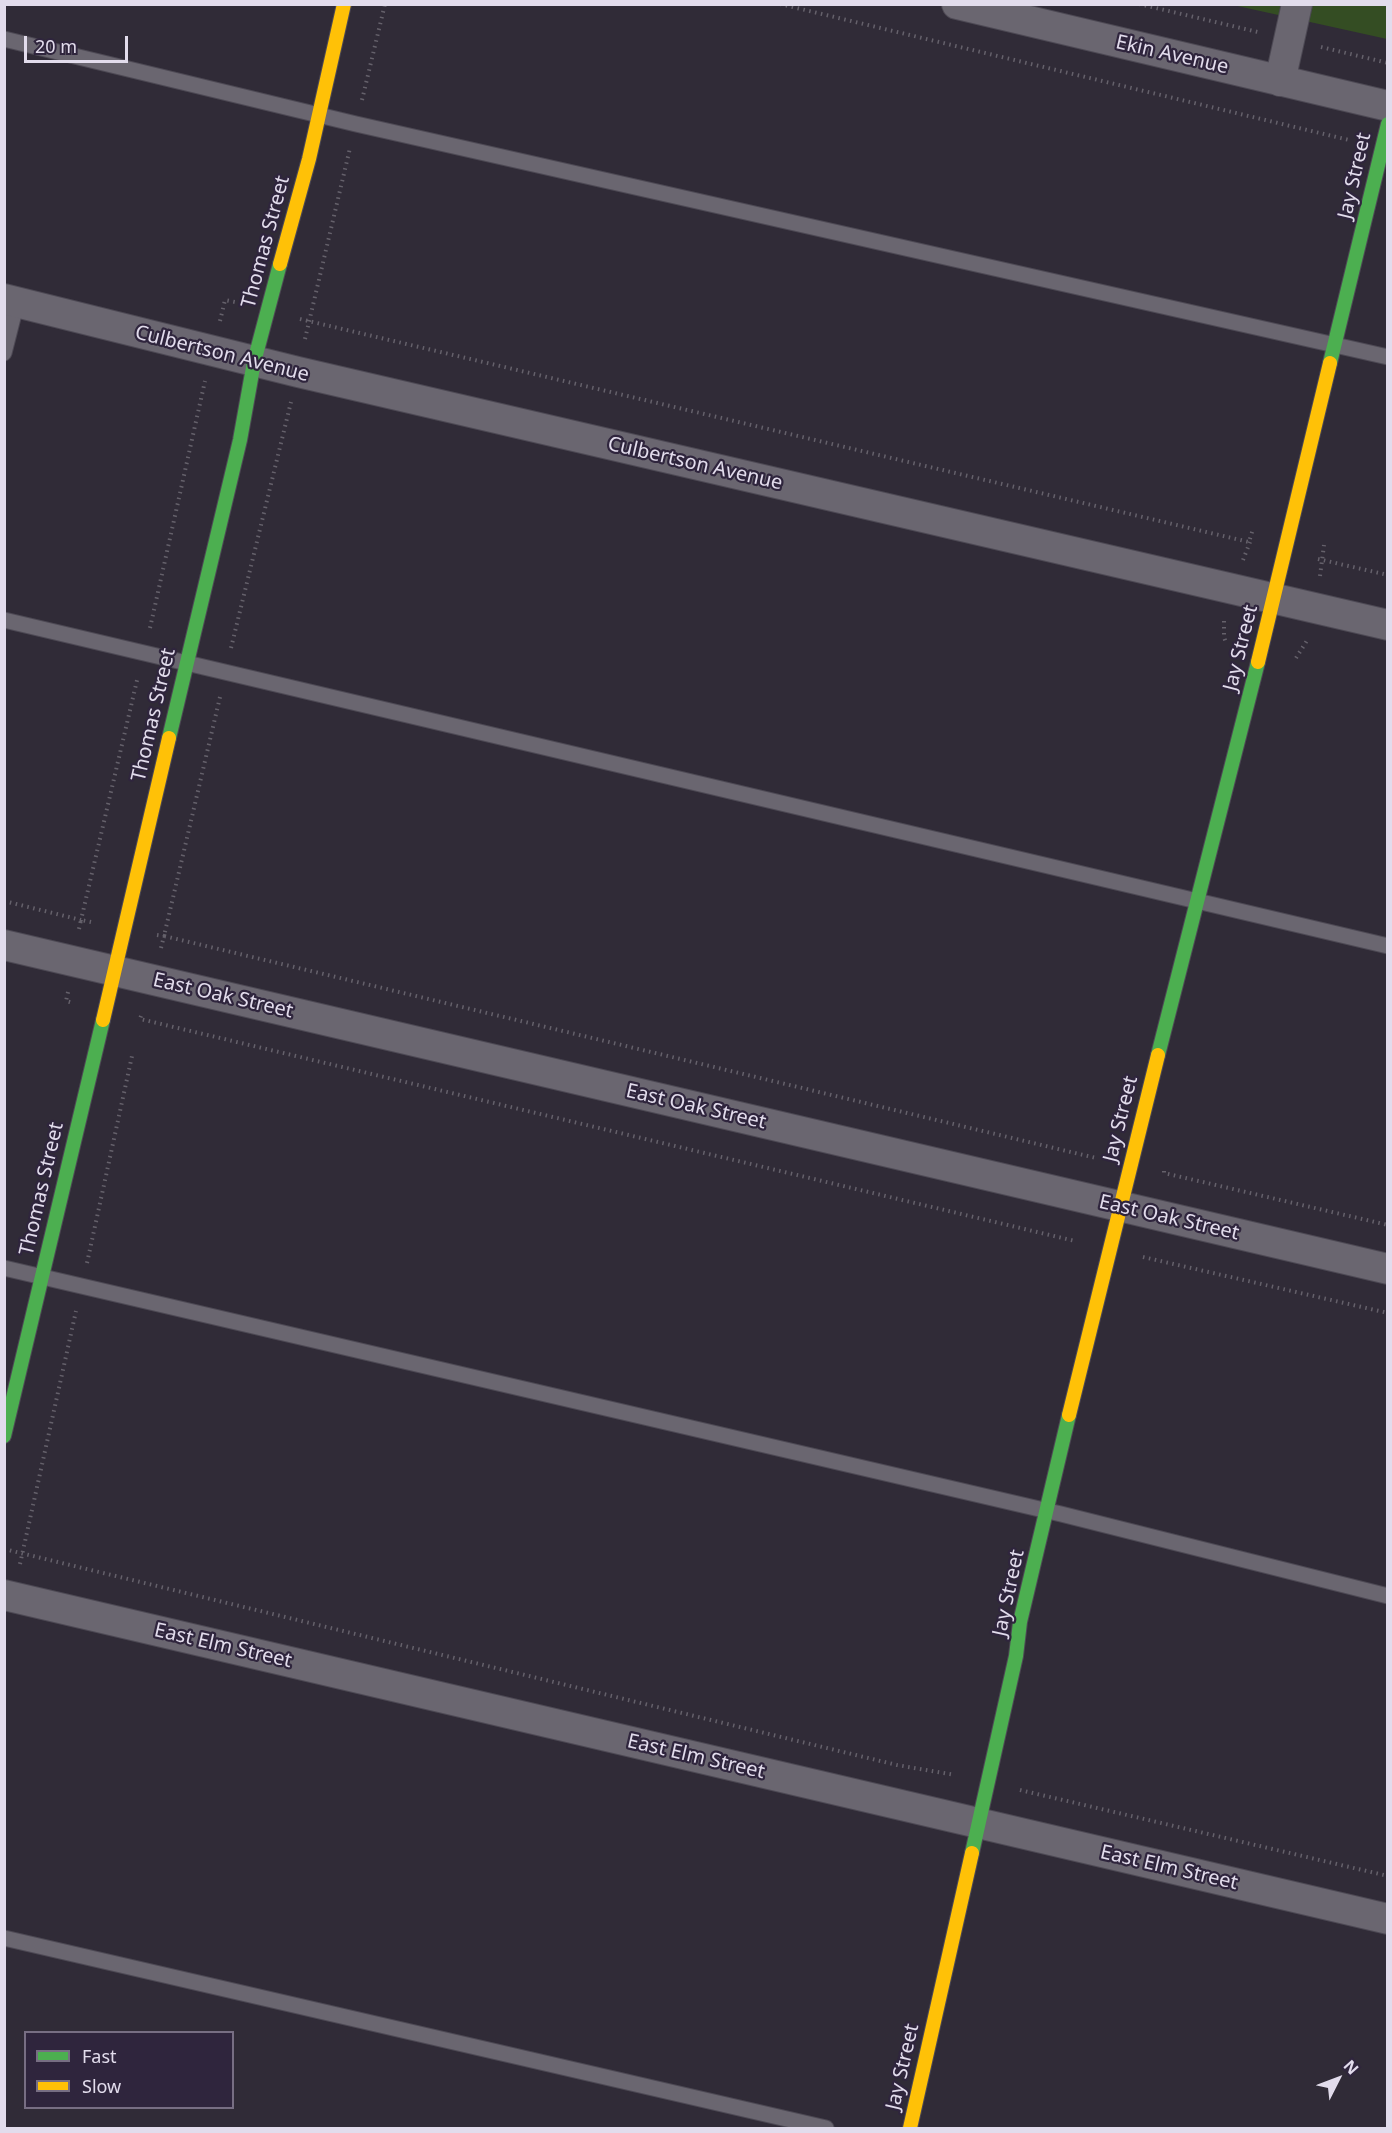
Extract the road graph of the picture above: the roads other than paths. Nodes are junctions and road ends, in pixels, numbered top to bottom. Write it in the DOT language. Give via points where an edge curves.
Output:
graph roads {
  1 [pos="344,4"];
  2 [pos="957,4"];
  3 [pos="1297,4"];
  4 [pos="4,39"];
  5 [pos="1280,81"];
  6 [pos="1388,106"];
  7 [pos="319,116"];
  8 [pos="1388,123"];
  9 [pos="11,300"];
  10 [pos="1335,344"];
  11 [pos="4,353"];
  12 [pos="1388,357"];
  13 [pos="254,362"];
  14 [pos="1274,598"];
  15 [pos="4,620"];
  16 [pos="1388,625"];
  17 [pos="186,663"];
  18 [pos="1197,900"];
  19 [pos="4,945"];
  20 [pos="1388,946"];
  21 [pos="114,970"];
  22 [pos="1119,1206"];
  23 [pos="4,1268"];
  24 [pos="1388,1269"];
  25 [pos="42,1277"];
  26 [pos="4,1436"];
  27 [pos="1047,1510"];
  28 [pos="4,1594"];
  29 [pos="1388,1596"];
  30 [pos="978,1823"];
  31 [pos="1388,1919"];
  32 [pos="4,1938"];
  33 [pos="826,2128"];
  34 [pos="910,2128"];
  1 -- 7 [label="street, Thomas Street"];
  2 -- 5 [label="street, Ekin Avenue"];
  3 -- 5 [label="street"];
  4 -- 7 [label="lane"];
  5 -- 6 [label="street, Ekin Avenue"];
  7 -- 10 [label="lane"];
  7 -- 13 [label="street, Thomas Street"];
  8 -- 10 [label="street, Jay Street"];
  9 -- 11 [label="lane"];
  9 -- 13 [label="street, Culbertson Avenue"];
  10 -- 12 [label="lane"];
  10 -- 14 [label="street, Jay Street"];
  13 -- 14 [label="street, Culbertson Avenue"];
  13 -- 17 [label="street, Thomas Street" via="240,440"];
  14 -- 16 [label="street, Culbertson Avenue"];
  14 -- 18 [label="street, Jay Street"];
  15 -- 17 [label="lane"];
  17 -- 18 [label="lane"];
  17 -- 21 [label="street, Thomas Street"];
  18 -- 20 [label="lane"];
  18 -- 22 [label="street, Jay Street"];
  19 -- 21 [label="street, East Oak Street"];
  21 -- 22 [label="street, East Oak Street"];
  21 -- 25 [label="street, Thomas Street"];
  22 -- 24 [label="street, East Oak Street"];
  22 -- 27 [label="street, Jay Street"];
  23 -- 25 [label="lane"];
  25 -- 26 [label="street, Thomas Street"];
  25 -- 27 [label="lane"];
  27 -- 29 [label="lane"];
  27 -- 30 [label="street, Jay Street"];
  28 -- 30 [label="street, East Elm Street"];
  30 -- 31 [label="street, East Elm Street"];
  30 -- 34 [label="street, Jay Street"];
  32 -- 33 [label="lane"];
}
